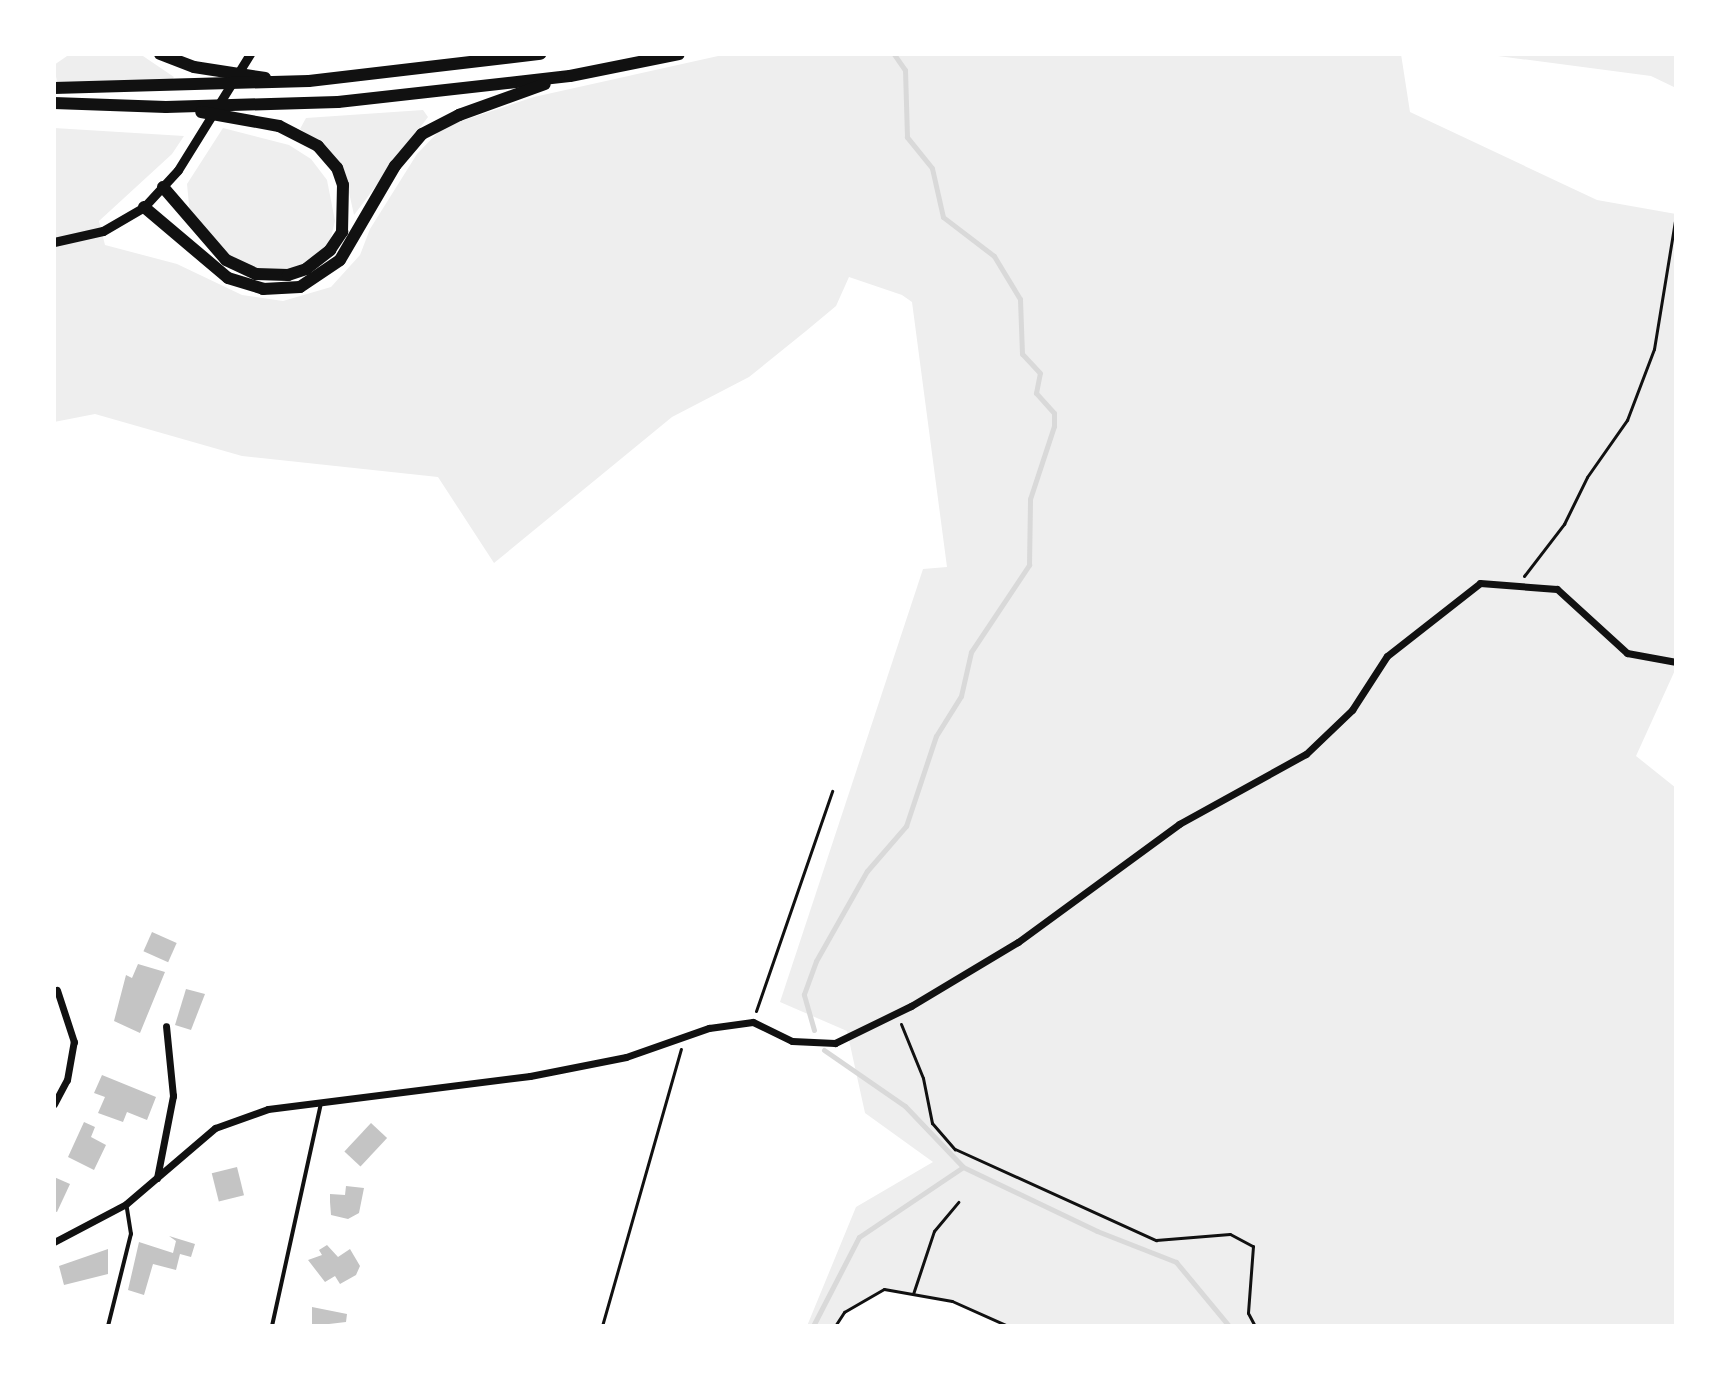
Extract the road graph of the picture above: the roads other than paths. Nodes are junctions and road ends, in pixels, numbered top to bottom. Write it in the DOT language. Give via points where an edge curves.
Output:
graph roads {
  1 [pos="160,54"];
  2 [pos="250,54"];
  3 [pos="540,54"];
  4 [pos="679,54"];
  5 [pos="570,76"];
  6 [pos="309,81"];
  7 [pos="54,88"];
  8 [pos="54,103"];
  9 [pos="166,107"];
  10 [pos="163,187"];
  11 [pos="144,207"];
  12 [pos="54,242"];
  13 [pos="1676,662"];
  14 [pos="57,990"];
  15 [pos="166,1026"];
  16 [pos="321,1101"];
  17 [pos="54,1104"];
  18 [pos="157,1178"];
  19 [pos="126,1204"];
  20 [pos="54,1242"];
  21 [pos="108,1326"];
  22 [pos="272,1326"];
  1 -- 6 [label="highway" via="207,69"];
  2 -- 10 [label="street"];
  3 -- 6 [label="highway"];
  4 -- 5 [label="highway"];
  5 -- 9 [label="highway" via="338,102"];
  5 -- 11 [label="highway" via="459,115 422,134 395,166 340,260 300,287 263,289 228,278"];
  6 -- 7 [label="highway"];
  8 -- 9 [label="highway"];
  9 -- 10 [label="highway" via="268,123 309,140 337,168 345,194 345,222 337,241 315,263 298,273 265,276 226,260"];
  10 -- 11 [label="street"];
  11 -- 12 [label="street" via="103,231"];
  13 -- 16 [label="street" via="1627,653 1557,589 1519,582 1480,583 1387,656 1352,710 1306,754 1179,824 1059,915 897,1013 835,1043 792,1041 753,1022 685,1036 626,1057 530,1076"];
  14 -- 17 [label="street" via="74,1042 67,1080"];
  15 -- 18 [label="street" via="173,1096"];
  16 -- 18 [label="street" via="268,1109 215,1128"];
  16 -- 22 [label="lane"];
  18 -- 19 [label="street"];
  19 -- 20 [label="street"];
  19 -- 21 [label="lane" via="131,1234"];
}
